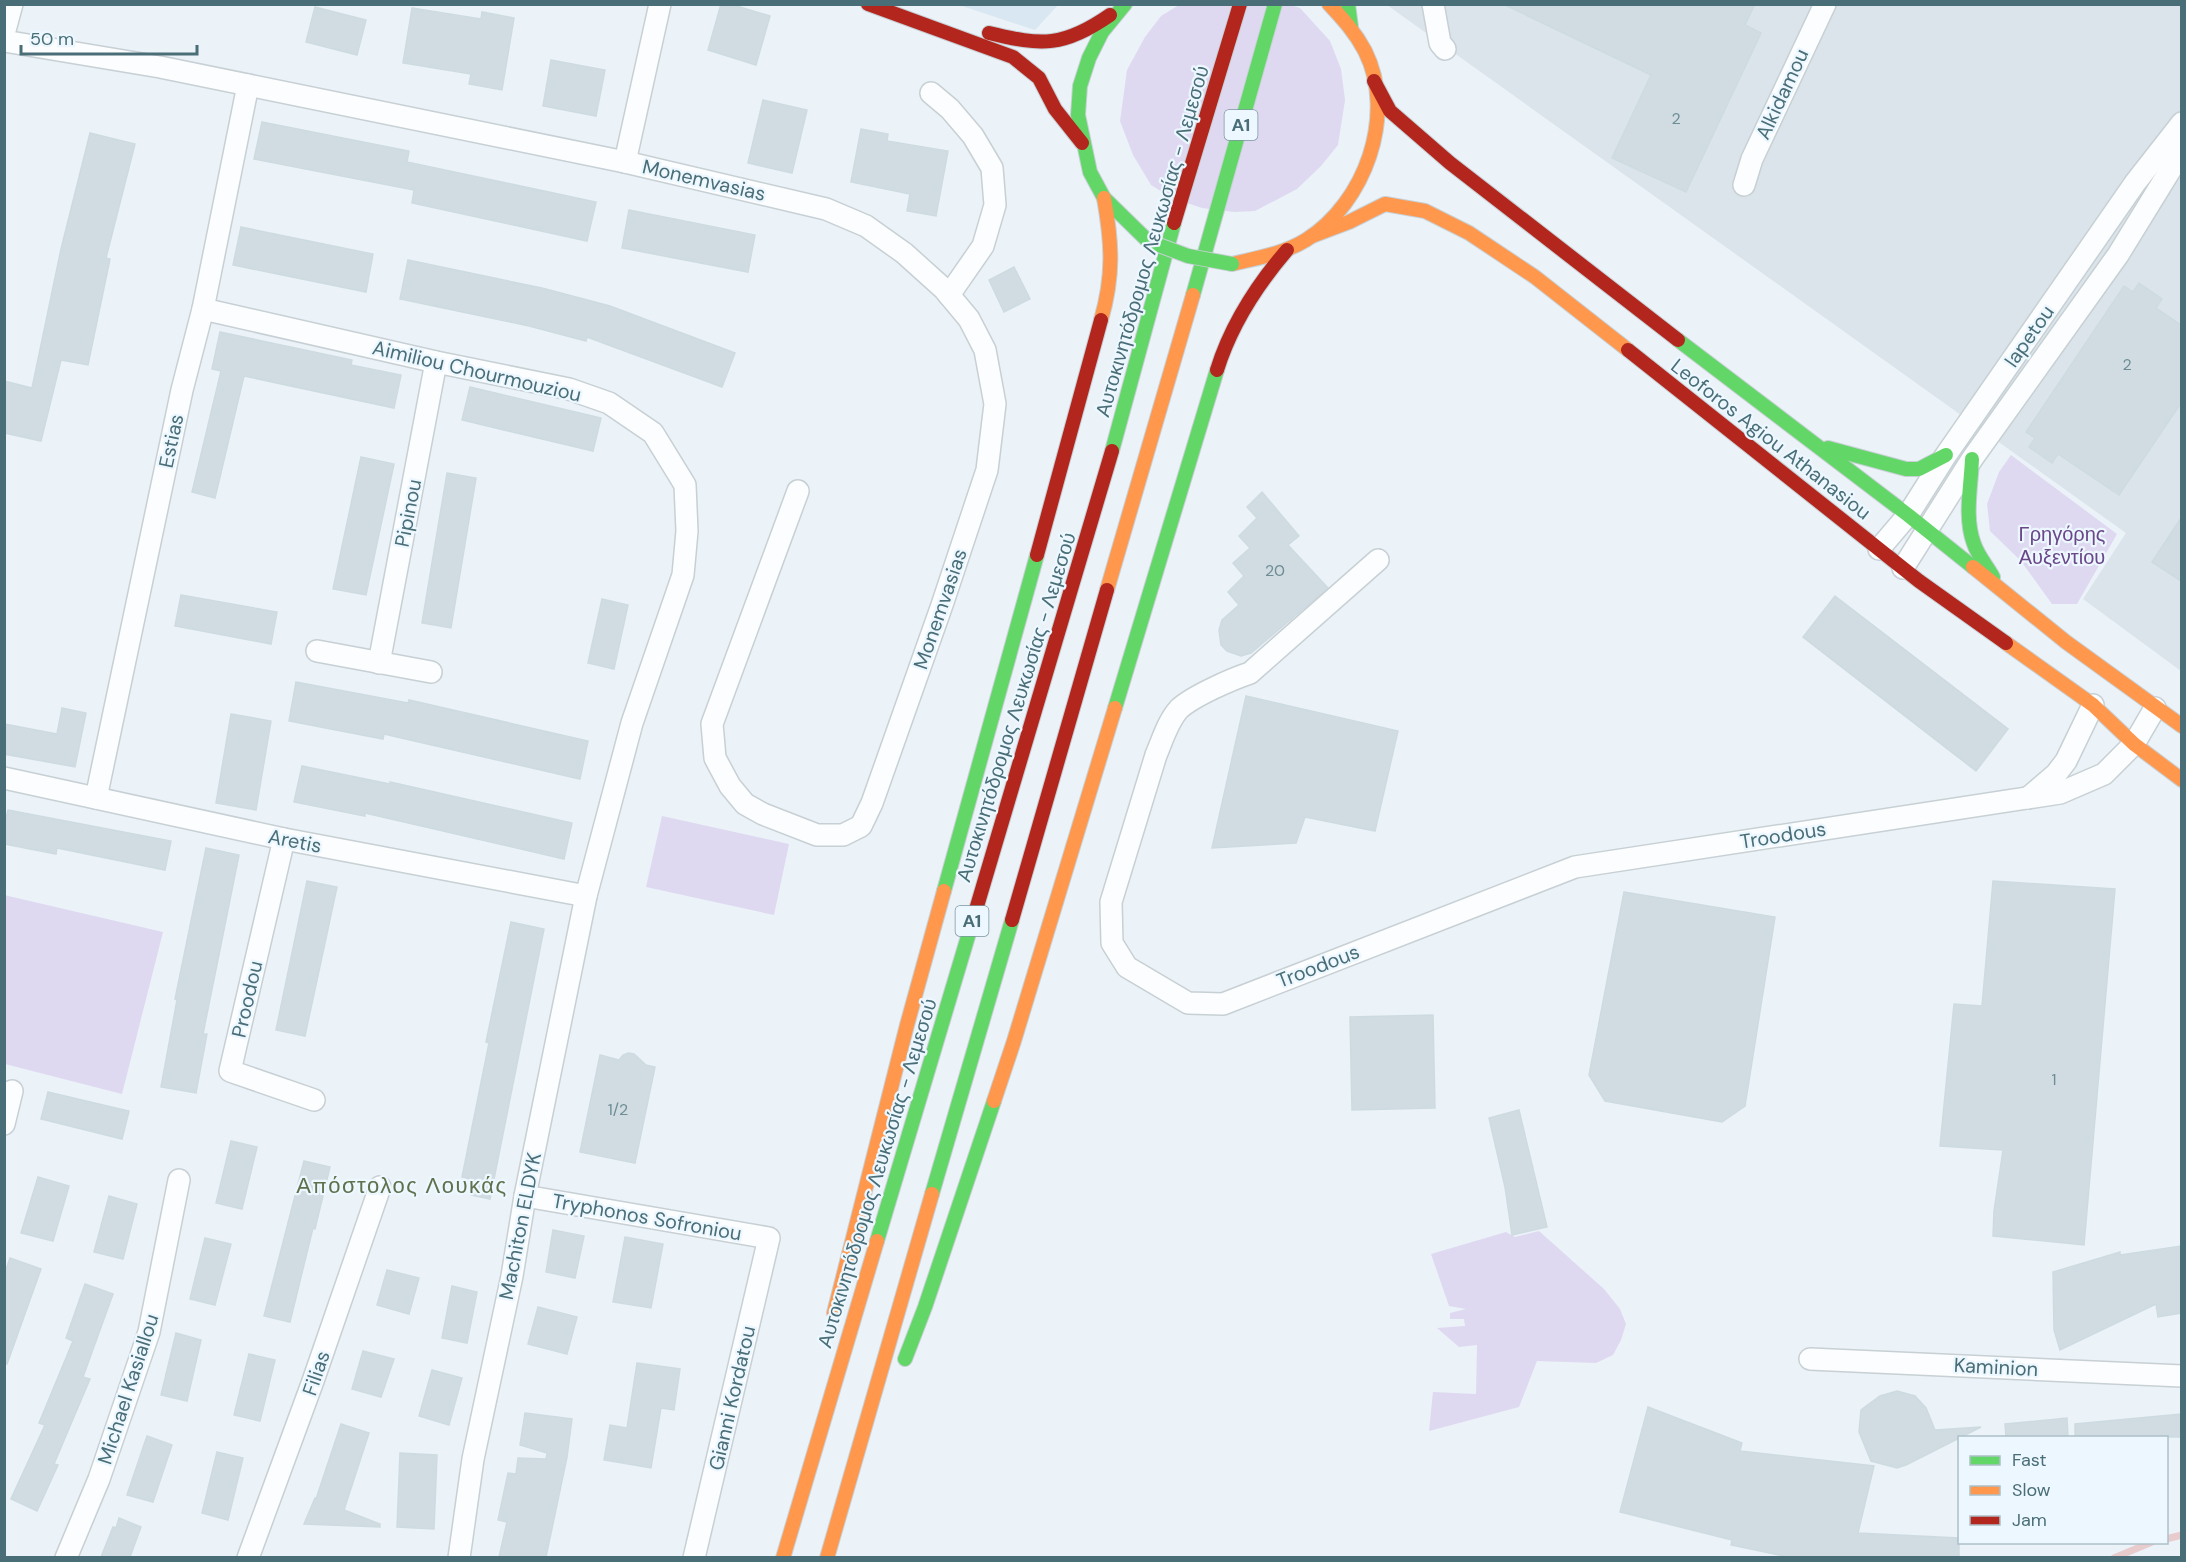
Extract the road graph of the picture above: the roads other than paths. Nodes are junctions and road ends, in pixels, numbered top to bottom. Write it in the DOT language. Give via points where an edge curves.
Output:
graph roads {
  1 [pos="12,4"];
  2 [pos="660,4"];
  3 [pos="868,4"];
  4 [pos="1240,4"];
  5 [pos="1275,4"];
  6 [pos="1329,4"];
  7 [pos="1348,4"];
  8 [pos="1433,4"];
  9 [pos="1825,4"];
  10 [pos="1123,6"];
  11 [pos="1351,27"];
  12 [pos="977,29"];
  13 [pos="4,34"];
  14 [pos="4,42"];
  15 [pos="1445,49"];
  16 [pos="1374,81"];
  17 [pos="248,85"];
  18 [pos="931,93"];
  19 [pos="2181,123"];
  20 [pos="1085,147"];
  21 [pos="2181,151"];
  22 [pos="625,162"];
  23 [pos="1744,185"];
  24 [pos="1104,198"];
  25 [pos="1312,236"];
  26 [pos="1287,250"];
  27 [pos="949,295"];
  28 [pos="203,309"];
  29 [pos="436,362"];
  30 [pos="1811,443"];
  31 [pos="1946,455"];
  32 [pos="1972,459"];
  33 [pos="798,491"];
  34 [pos="1908,515"];
  35 [pos="1928,531"];
  36 [pos="1879,549"];
  37 [pos="1378,560"];
  38 [pos="1903,567"];
  39 [pos="1998,586"];
  40 [pos="317,651"];
  41 [pos="379,663"];
  42 [pos="431,672"];
  43 [pos="2093,705"];
  44 [pos="2155,708"];
  45 [pos="2181,726"];
  46 [pos="2134,744"];
  47 [pos="4,778"];
  48 [pos="2181,780"];
  49 [pos="96,798"];
  50 [pos="2028,799"];
  51 [pos="284,839"];
  52 [pos="586,896"];
  53 [pos="12,1091"];
  54 [pos="314,1100"];
  55 [pos="4,1124"];
  56 [pos="179,1180"];
  57 [pos="380,1187"];
  58 [pos="525,1196"];
  59 [pos="769,1238"];
  60 [pos="831,1331"];
  61 [pos="1810,1359"];
  62 [pos="900,1372"];
  63 [pos="2181,1376"];
  64 [pos="816,1399"];
  65 [pos="880,1427"];
  66 [pos="66,1557"];
  67 [pos="248,1557"];
  68 [pos="459,1557"];
  69 [pos="694,1557"];
  70 [pos="782,1557"];
  71 [pos="829,1557"];
  1 -- 13 [label="street"];
  2 -- 22 [label="street, Monemvasias"];
  3 -- 20 [label="main road" via="1013,57 1039,78 1055,109"];
  4 -- 70 [label="main road, Αυτοκινητόδρομος Λευκωσίας - Λεμεσού / A1" via="1106,472"];
  5 -- 71 [label="main road, A1"];
  6 -- 11 [label="main road"];
  7 -- 11 [label="main road"];
  8 -- 15 [label="street" via="1440,43"];
  9 -- 23 [label="street, Alkidamou" via="1752,159"];
  10 -- 12 [label="main road" via="1076,36 1049,42 1021,41"];
  10 -- 20 [label="main road" via="1102,32 1080,86 1078,115"];
  11 -- 16 [label="main road"];
  14 -- 17 [label="street, Monemvasias"];
  16 -- 25 [label="main road" via="1375,140 1367,168 1335,217"];
  16 -- 30 [label="main road, Leoforos Agiou Athanasiou" via="1390,111 1450,163"];
  17 -- 22 [label="street, Monemvasias"];
  17 -- 28 [label="street, Estias"];
  18 -- 27 [label="street" via="973,136 992,168 995,205 982,246"];
  19 -- 31 [label="street, Iapetou"];
  20 -- 24 [label="main road" via="1090,172"];
  21 -- 32 [label="street, Iapetou" via="2118,255"];
  22 -- 27 [label="street, Monemvasias" via="826,209 866,226 904,253"];
  24 -- 26 [label="main road, bridge" via="1148,241 1201,261 1232,264"];
  24 -- 60 [label="main road" via="1111,237 1111,271 1104,310 907,1025"];
  25 -- 26 [label="main road"];
  25 -- 36 [label="main road, Leoforos Agiou Athanasiou" via="1385,204 1425,211 1469,232 1535,277"];
  26 -- 62 [label="main road" via="1242,310 1223,350 1014,1041"];
  27 -- 33 [label="street, Monemvasias" via="969,319 985,350 996,404 987,470 872,803 861,826 843,835 817,834 745,804 715,758 712,724"];
  28 -- 29 [label="street, Aimiliou Chourmouziou"];
  28 -- 49 [label="street, Estias" via="182,390"];
  29 -- 41 [label="street, Pipinou"];
  29 -- 52 [label="street, Aimiliou Chourmouziou" via="569,389 609,403 653,433 685,485 687,531 682,575 632,723"];
  30 -- 31 [label="main road" via="1906,469 1919,469"];
  30 -- 34 [label="main road, Leoforos Agiou Athanasiou"];
  31 -- 34 [label="street, Iapetou"];
  32 -- 35 [label="street, Iapetou"];
  32 -- 39 [label="main road" via="1969,513 1974,544"];
  34 -- 35 [label="main road, Leoforos Agiou Athanasiou"];
  34 -- 36 [label="street, Iapetou"];
  35 -- 38 [label="street, Iapetou"];
  35 -- 39 [label="main road, Leoforos Agiou Athanasiou"];
  36 -- 38 [label="main road, Leoforos Agiou Athanasiou"];
  37 -- 50 [label="street, Troodous" via="1250,673 1233,678 1179,710 1164,735 1111,902 1112,943 1127,967 1188,1004 1223,1004 1575,867"];
  38 -- 43 [label="main road, Leoforos Agiou Athanasiou"];
  39 -- 44 [label="main road, Leoforos Agiou Athanasiou"];
  40 -- 41 [label="street"];
  41 -- 42 [label="street"];
  43 -- 46 [label="main road, Leoforos Agiou Athanasiou"];
  43 -- 50 [label="street" via="2066,760"];
  44 -- 45 [label="main road, Leoforos Agiou Athanasiou"];
  44 -- 46 [label="street, Troodous"];
  46 -- 48 [label="main road, Leoforos Agiou Athanasiou"];
  46 -- 50 [label="street, Troodous" via="2104,774 2060,793"];
  47 -- 49 [label="street, Aretis"];
  49 -- 51 [label="street, Aretis"];
  51 -- 52 [label="street, Aretis"];
  51 -- 54 [label="street, Proodou" via="230,1071"];
  52 -- 58 [label="street, Machiton ELDYK"];
  53 -- 55 [label="street"];
  56 -- 66 [label="street, Michael Kasiallou" via="149,1332 99,1479"];
  57 -- 67 [label="street, Filias"];
  58 -- 59 [label="street, Tryphonos Sofroniou"];
  58 -- 68 [label="street, Machiton ELDYK" via="473,1459"];
  59 -- 69 [label="street, Gianni Kordatou"];
  61 -- 63 [label="street, Kaminion"];
  64 -- 70 [label="main road"];
  65 -- 71 [label="main road"];
}
